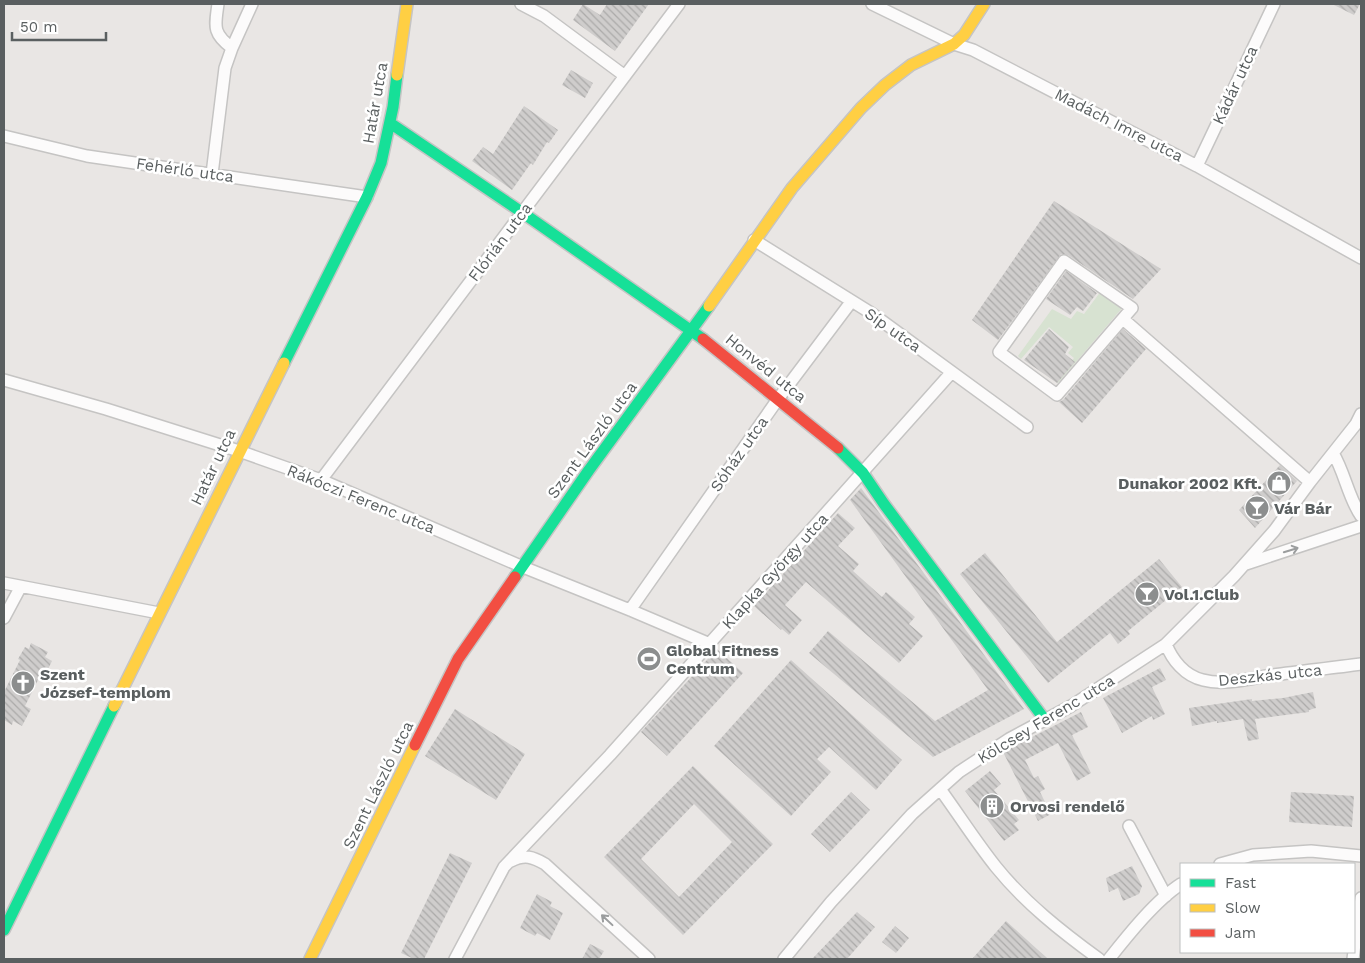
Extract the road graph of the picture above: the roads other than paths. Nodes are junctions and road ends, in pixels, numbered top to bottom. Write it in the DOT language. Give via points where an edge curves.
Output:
graph roads {
  1 [pos="218,4"];
  2 [pos="252,4"];
  3 [pos="406,4"];
  4 [pos="521,4"];
  5 [pos="679,4"];
  6 [pos="872,4"];
  7 [pos="984,4"];
  8 [pos="1274,4"];
  9 [pos="954,44"];
  10 [pos="232,48"];
  11 [pos="625,76"];
  12 [pos="390,123"];
  13 [pos="4,136"];
  14 [pos="1197,166"];
  15 [pos="212,174"];
  16 [pos="367,197"];
  17 [pos="523,212"];
  18 [pos="754,240"];
  19 [pos="1361,258"];
  20 [pos="852,302"];
  21 [pos="1128,323"];
  22 [pos="692,330"];
  23 [pos="951,373"];
  24 [pos="4,380"];
  25 [pos="778,399"];
  26 [pos="1361,414"];
  27 [pos="1027,428"];
  28 [pos="239,451"];
  29 [pos="1333,453"];
  30 [pos="863,473"];
  31 [pos="320,480"];
  32 [pos="1310,482"];
  33 [pos="1361,516"];
  34 [pos="1361,526"];
  35 [pos="1244,564"];
  36 [pos="522,567"];
  37 [pos="4,584"];
  38 [pos="20,588"];
  39 [pos="630,610"];
  40 [pos="159,613"];
  41 [pos="4,618"];
  42 [pos="710,644"];
  43 [pos="1166,644"];
  44 [pos="1361,664"];
  45 [pos="1045,720"];
  46 [pos="940,789"];
  47 [pos="1129,826"];
  48 [pos="1361,856"];
  49 [pos="508,862"];
  50 [pos="1224,863"];
  51 [pos="1180,885"];
  52 [pos="1166,896"];
  53 [pos="1361,898"];
  54 [pos="4,930"];
  55 [pos="1355,944"];
  56 [pos="644,957"];
  57 [pos="310,959"];
  58 [pos="455,959"];
  59 [pos="784,959"];
  60 [pos="1099,959"];
  61 [pos="1109,959"];
  1 -- 10 [label="street" via="217,34"];
  2 -- 10 [label="street"];
  3 -- 12 [label="street, Határ utca"];
  4 -- 11 [label="street" via="544,16"];
  5 -- 11 [label="street, Flórián utca"];
  6 -- 9 [label="street, Madách Imre utca"];
  7 -- 9 [label="street, Szent László utca" via="964,36"];
  8 -- 14 [label="street, Kádár utca"];
  9 -- 14 [label="street, Madách Imre utca" via="974,50"];
  9 -- 18 [label="street, Szent László utca" via="911,65 861,108 792,188"];
  10 -- 15 [label="street" via="225,68"];
  11 -- 17 [label="street, Flórián utca"];
  12 -- 16 [label="street, Határ utca" via="381,164"];
  12 -- 17 [label="street, Honvéd utca"];
  13 -- 15 [label="street, Fehérló utca" via="87,156"];
  14 -- 19 [label="street, Madách Imre utca"];
  15 -- 16 [label="street, Fehérló utca"];
  16 -- 28 [label="street, Határ utca"];
  17 -- 22 [label="street, Honvéd utca"];
  17 -- 31 [label="street, Flórián utca"];
  18 -- 20 [label="street, Síp utca"];
  18 -- 22 [label="street, Szent László utca"];
  20 -- 23 [label="street, Síp utca"];
  20 -- 25 [label="street, Sóház utca"];
  21 -- 21 [label="street" via="1132,308 1064,261 999,352 1057,394"];
  21 -- 32 [label="street"];
  22 -- 25 [label="street, Honvéd utca"];
  22 -- 36 [label="street, Szent László utca"];
  23 -- 27 [label="street, Síp utca"];
  23 -- 30 [label="street, Klapka György utca"];
  24 -- 28 [label="street, Rákóczi Ferenc utca"];
  25 -- 30 [label="street, Honvéd utca" via="841,450"];
  25 -- 39 [label="street, Sóház utca"];
  26 -- 29 [label="street, Kölcsey Ferenc utca"];
  28 -- 31 [label="street, Rákóczi Ferenc utca"];
  28 -- 40 [label="street, Határ utca"];
  29 -- 32 [label="street, Kölcsey Ferenc utca"];
  29 -- 33 [label="street"];
  30 -- 42 [label="street, Klapka György utca"];
  30 -- 45 [label="street, Honvéd utca"];
  31 -- 36 [label="street, Rákóczi Ferenc utca"];
  32 -- 35 [label="street, Kölcsey Ferenc utca" via="1274,531"];
  35 -- 34 [label="street, one-way"];
  35 -- 43 [label="street, Kölcsey Ferenc utca"];
  36 -- 39 [label="street, Rákóczi Ferenc utca"];
  36 -- 57 [label="street, Szent László utca" via="458,659"];
  37 -- 38 [label="street"];
  38 -- 40 [label="street"];
  38 -- 41 [label="street"];
  39 -- 42 [label="street, Rákóczi Ferenc utca"];
  40 -- 54 [label="street, Határ utca"];
  42 -- 49 [label="street, Klapka György utca"];
  43 -- 44 [label="street, Deszkás utca" via="1180,667 1203,680 1234,681"];
  43 -- 45 [label="street, Kölcsey Ferenc utca"];
  45 -- 46 [label="street, Kölcsey Ferenc utca" via="1009,740"];
  46 -- 59 [label="street, Kölcsey Ferenc utca" via="912,814 838,894"];
  46 -- 60 [label="street" via="996,868 1068,937"];
  47 -- 52 [label="street"];
  48 -- 50 [label="street" via="1311,851 1253,855"];
  56 -- 49 [label="street, one-way" via="546,864 531,856"];
  49 -- 58 [label="street, Klapka György utca"];
  51 -- 52 [label="street"];
  52 -- 61 [label="street"];
  53 -- 55 [label="street"];
}
